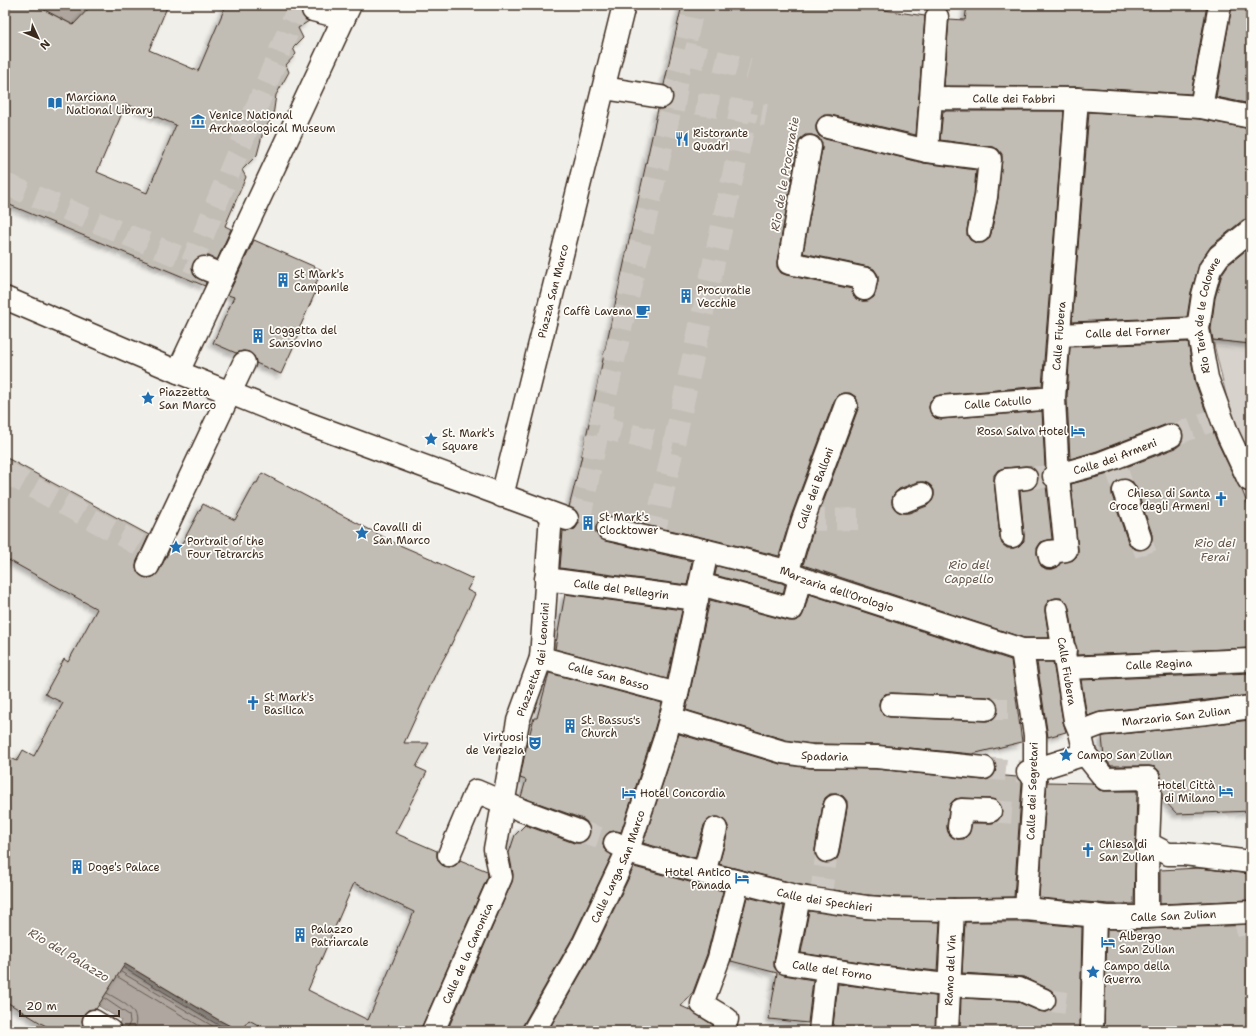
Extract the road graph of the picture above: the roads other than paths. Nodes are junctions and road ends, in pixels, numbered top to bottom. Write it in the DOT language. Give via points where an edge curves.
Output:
graph roads {
  1 [pos="624,5"];
  2 [pos="1220,5"];
  3 [pos="313,10"];
  4 [pos="347,12"];
  5 [pos="937,17"];
  6 [pos="604,88"];
  7 [pos="661,97"];
  8 [pos="931,98"];
  9 [pos="1077,99"];
  10 [pos="1201,107"];
  11 [pos="1251,117"];
  12 [pos="828,127"];
  13 [pos="810,147"];
  14 [pos="927,151"];
  15 [pos="1251,230"];
  16 [pos="980,231"];
  17 [pos="864,289"];
  18 [pos="5,298"];
  19 [pos="1198,329"];
  20 [pos="1059,335"];
  21 [pos="244,363"];
  22 [pos="178,372"];
  23 [pos="230,392"];
  24 [pos="1054,398"];
  25 [pos="846,405"];
  26 [pos="941,407"];
  27 [pos="1171,436"];
  28 [pos="1056,476"];
  29 [pos="1026,478"];
  30 [pos="1249,480"];
  31 [pos="1124,491"];
  32 [pos="502,496"];
  33 [pos="608,529"];
  34 [pos="1012,536"];
  35 [pos="1140,538"];
  36 [pos="707,551"];
  37 [pos="147,555"];
  38 [pos="1050,557"];
  39 [pos="794,575"];
  40 [pos="546,579"];
  41 [pos="698,592"];
  42 [pos="1057,610"];
  43 [pos="1022,650"];
  44 [pos="541,658"];
  45 [pos="1066,659"];
  46 [pos="1251,660"];
  47 [pos="676,694"];
  48 [pos="891,705"];
  49 [pos="1251,707"];
  50 [pos="986,709"];
  51 [pos="670,718"];
  52 [pos="1080,732"];
  53 [pos="1085,754"];
  54 [pos="984,768"];
  55 [pos="1031,771"];
  56 [pos="503,804"];
  57 [pos="835,806"];
  58 [pos="990,811"];
  59 [pos="959,827"];
  60 [pos="716,829"];
  61 [pos="578,830"];
  62 [pos="1149,844"];
  63 [pos="621,847"];
  64 [pos="826,851"];
  65 [pos="448,856"];
  66 [pos="1251,862"];
  67 [pos="704,874"];
  68 [pos="502,876"];
  69 [pos="738,882"];
  70 [pos="799,897"];
  71 [pos="1026,909"];
  72 [pos="953,910"];
  73 [pos="1251,912"];
  74 [pos="1096,915"];
  75 [pos="1148,916"];
  76 [pos="827,969"];
  77 [pos="948,985"];
  78 [pos="1044,1000"];
  79 [pos="725,1026"];
  80 [pos="433,1031"];
  81 [pos="534,1031"];
  82 [pos="820,1031"];
  83 [pos="947,1031"];
  84 [pos="1092,1031"];
  1 -- 6 [label="street, Piazza San Marco"];
  2 -- 10 [label="street"];
  3 -- 4 [label="street"];
  4 -- 22 [label="street" via="215,278"];
  5 -- 8 [label="street"];
  6 -- 7 [label="street"];
  6 -- 32 [label="street, Piazza San Marco"];
  8 -- 9 [label="street, Calle dei Fabbri"];
  8 -- 14 [label="street"];
  9 -- 10 [label="street, Calle dei Fabbri"];
  9 -- 20 [label="street, Calle Fiubera"];
  10 -- 11 [label="street, Calle dei Fabbri"];
  12 -- 14 [label="street"];
  13 -- 17 [label="street" via="790,263 866,279"];
  14 -- 16 [label="street" via="990,159"];
  15 -- 19 [label="street, Rio Terà de le Colonne" via="1220,256 1210,269"];
  18 -- 22 [label="street"];
  19 -- 20 [label="street, Calle del Forner"];
  19 -- 30 [label="street, Rio Terà de le Colonne" via="1216,420"];
  20 -- 24 [label="street, Calle Fiubera"];
  21 -- 23 [label="street"];
  22 -- 23 [label="street"];
  23 -- 32 [label="street"];
  23 -- 37 [label="street"];
  24 -- 26 [label="street, Calle Catullo"];
  24 -- 28 [label="street, Calle Fiubera"];
  25 -- 39 [label="street, Calle dei Balloni" via="803,520 789,567"];
  27 -- 28 [label="street, Calle dei Armeni" via="1114,461"];
  28 -- 38 [label="street, Calle Fiubera" via="1066,550 1049,552"];
  29 -- 34 [label="street" via="1006,480"];
  31 -- 35 [label="street"];
  32 -- 40 [label="street, Piazzetta dei Leoncini" via="559,517"];
  33 -- 36 [label="street, Marzaria dell'Orologio"];
  36 -- 39 [label="street, Marzaria dell'Orologio"];
  36 -- 41 [label="street, Calle Larga San Marco"];
  39 -- 41 [label="street, Calle dei Balloni" via="792,608"];
  39 -- 43 [label="street, Marzaria dell'Orologio"];
  40 -- 41 [label="street, Calle del Pellegrin"];
  40 -- 44 [label="street, Piazzetta dei Leoncini"];
  41 -- 47 [label="street, Calle Larga San Marco"];
  42 -- 45 [label="street, Calle Fiubera"];
  43 -- 45 [label="street, Marzaria dell'Orologio"];
  43 -- 55 [label="street, Calle dei Segretari" via="1034,735"];
  44 -- 47 [label="street, Calle San Basso"];
  44 -- 56 [label="street, Piazzetta dei Leoncini" via="518,721"];
  45 -- 46 [label="street, Calle Regina"];
  45 -- 52 [label="street, Calle Fiubera"];
  47 -- 51 [label="street, Calle Larga San Marco"];
  48 -- 50 [label="street"];
  49 -- 52 [label="street, Marzaria San Zulian" via="1101,724"];
  51 -- 54 [label="street, Spadaria" via="790,753 811,756 877,757"];
  51 -- 63 [label="street, Calle Larga San Marco" via="665,738"];
  52 -- 53 [label="street"];
  53 -- 55 [label="street"];
  53 -- 62 [label="street" via="1105,779 1149,778"];
  55 -- 71 [label="street, Calle dei Segretari"];
  56 -- 61 [label="street"];
  56 -- 65 [label="street" via="476,791"];
  56 -- 68 [label="street, Piazzetta dei Leoncini" via="495,849"];
  57 -- 64 [label="street"];
  58 -- 59 [label="street" via="961,810"];
  60 -- 67 [label="street"];
  62 -- 66 [label="street" via="1168,854"];
  62 -- 75 [label="street"];
  63 -- 67 [label="street, Calle dei Spechieri" via="638,855"];
  63 -- 81 [label="street, Calle Larga San Marco" via="584,943"];
  67 -- 69 [label="street, Calle dei Spechieri"];
  68 -- 80 [label="street, Calle de la Canonica"];
  69 -- 70 [label="street, Calle dei Spechieri"];
  69 -- 79 [label="street" via="719,958 702,1004 727,1018"];
  70 -- 72 [label="street, Calle dei Spechieri" via="873,908"];
  70 -- 76 [label="street, Calle del Forno" via="786,963"];
  71 -- 72 [label="street, Calle dei Spechieri"];
  71 -- 74 [label="street, Calle San Zulian"];
  72 -- 77 [label="street, Ramo del Vin"];
  73 -- 75 [label="street, Calle San Zulian"];
  74 -- 75 [label="street, Calle San Zulian"];
  74 -- 84 [label="street" via="1084,1005"];
  76 -- 77 [label="street, Calle del Forno"];
  76 -- 82 [label="street"];
  77 -- 78 [label="street, Calle del Forno" via="1019,988"];
  77 -- 83 [label="street, Ramo del Vin"];
}
